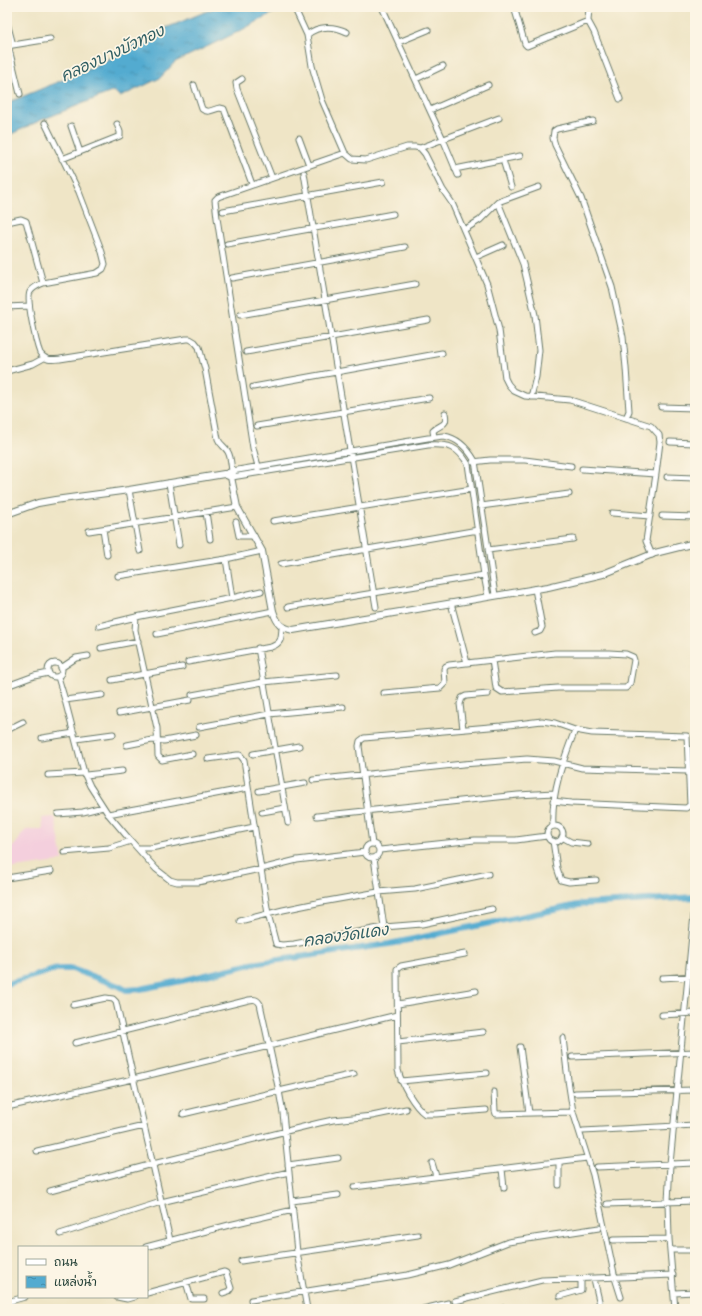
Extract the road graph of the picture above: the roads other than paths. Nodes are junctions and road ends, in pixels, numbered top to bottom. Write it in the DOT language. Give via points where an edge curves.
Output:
graph roads {
  1 [pos="382,7"];
  2 [pos="514,7"];
  3 [pos="589,7"];
  4 [pos="295,10"];
  5 [pos="588,21"];
  6 [pos="7,23"];
  7 [pos="428,30"];
  8 [pos="347,32"];
  9 [pos="307,35"];
  10 [pos="50,39"];
  11 [pos="399,42"];
  12 [pos="13,45"];
  13 [pos="443,66"];
  14 [pos="242,79"];
  15 [pos="416,79"];
  16 [pos="194,85"];
  17 [pos="488,85"];
  18 [pos="20,94"];
  19 [pos="620,99"];
  20 [pos="430,110"];
  21 [pos="499,118"];
  22 [pos="593,121"];
  23 [pos="45,123"];
  24 [pos="116,124"];
  25 [pos="71,126"];
  26 [pos="299,138"];
  27 [pos="444,139"];
  28 [pos="420,148"];
  29 [pos="80,152"];
  30 [pos="345,153"];
  31 [pos="520,156"];
  32 [pos="62,160"];
  33 [pos="503,160"];
  34 [pos="309,165"];
  35 [pos="455,169"];
  36 [pos="304,172"];
  37 [pos="458,175"];
  38 [pos="272,178"];
  39 [pos="383,182"];
  40 [pos="252,184"];
  41 [pos="511,187"];
  42 [pos="539,187"];
  43 [pos="308,195"];
  44 [pos="498,202"];
  45 [pos="223,211"];
  46 [pos="392,214"];
  47 [pos="7,222"];
  48 [pos="313,229"];
  49 [pos="464,230"];
  50 [pos="227,244"];
  51 [pos="503,244"];
  52 [pos="404,247"];
  53 [pos="476,257"];
  54 [pos="319,262"];
  55 [pos="232,278"];
  56 [pos="44,283"];
  57 [pos="415,284"];
  58 [pos="326,300"];
  59 [pos="29,306"];
  60 [pos="7,307"];
  61 [pos="240,315"];
  62 [pos="428,320"];
  63 [pos="332,337"];
  64 [pos="246,352"];
  65 [pos="442,353"];
  66 [pos="44,358"];
  67 [pos="7,371"];
  68 [pos="337,371"];
  69 [pos="253,387"];
  70 [pos="531,397"];
  71 [pos="428,398"];
  72 [pos="661,407"];
  73 [pos="695,408"];
  74 [pos="343,412"];
  75 [pos="445,413"];
  76 [pos="626,418"];
  77 [pos="257,426"];
  78 [pos="434,437"];
  79 [pos="670,442"];
  80 [pos="695,443"];
  81 [pos="350,451"];
  82 [pos="352,458"];
  83 [pos="475,461"];
  84 [pos="468,464"];
  85 [pos="258,466"];
  86 [pos="571,466"];
  87 [pos="582,469"];
  88 [pos="258,472"];
  89 [pos="656,474"];
  90 [pos="232,475"];
  91 [pos="667,477"];
  92 [pos="695,478"];
  93 [pos="169,484"];
  94 [pos="472,489"];
  95 [pos="129,490"];
  96 [pos="569,494"];
  97 [pos="481,506"];
  98 [pos="237,507"];
  99 [pos="359,507"];
  100 [pos="206,512"];
  101 [pos="612,513"];
  102 [pos="7,514"];
  103 [pos="650,516"];
  104 [pos="662,516"];
  105 [pos="695,517"];
  106 [pos="175,518"];
  107 [pos="273,521"];
  108 [pos="236,522"];
  109 [pos="135,524"];
  110 [pos="103,529"];
  111 [pos="478,530"];
  112 [pos="89,531"];
  113 [pos="254,536"];
  114 [pos="210,539"];
  115 [pos="573,539"];
  116 [pos="695,543"];
  117 [pos="179,545"];
  118 [pos="140,550"];
  119 [pos="365,550"];
  120 [pos="488,550"];
  121 [pos="262,551"];
  122 [pos="107,555"];
  123 [pos="652,555"];
  124 [pos="226,559"];
  125 [pos="281,564"];
  126 [pos="484,575"];
  127 [pos="118,576"];
  128 [pos="534,590"];
  129 [pos="261,591"];
  130 [pos="373,594"];
  131 [pos="495,595"];
  132 [pos="488,596"];
  133 [pos="232,598"];
  134 [pos="451,603"];
  135 [pos="288,607"];
  136 [pos="376,607"];
  137 [pos="273,611"];
  138 [pos="136,617"];
  139 [pos="99,626"];
  140 [pos="282,628"];
  141 [pos="535,633"];
  142 [pos="157,634"];
  143 [pos="138,641"];
  144 [pos="101,648"];
  145 [pos="258,648"];
  146 [pos="88,656"];
  147 [pos="492,660"];
  148 [pos="188,662"];
  149 [pos="467,663"];
  150 [pos="182,667"];
  151 [pos="61,668"];
  152 [pos="49,673"];
  153 [pos="145,674"];
  154 [pos="337,675"];
  155 [pos="58,677"];
  156 [pos="112,680"];
  157 [pos="263,682"];
  158 [pos="7,686"];
  159 [pos="384,693"];
  160 [pos="488,694"];
  161 [pos="102,695"];
  162 [pos="192,695"];
  163 [pos="65,700"];
  164 [pos="190,700"];
  165 [pos="152,707"];
  166 [pos="343,707"];
  167 [pos="119,713"];
  168 [pos="269,714"];
  169 [pos="23,722"];
  170 [pos="199,727"];
  171 [pos="463,729"];
  172 [pos="7,730"];
  173 [pos="574,730"];
  174 [pos="113,734"];
  175 [pos="196,735"];
  176 [pos="75,736"];
  177 [pos="42,738"];
  178 [pos="158,740"];
  179 [pos="127,745"];
  180 [pos="300,746"];
  181 [pos="276,750"];
  182 [pos="192,754"];
  183 [pos="253,754"];
  184 [pos="208,759"];
  185 [pos="563,763"];
  186 [pos="122,771"];
  187 [pos="688,771"];
  188 [pos="85,774"];
  189 [pos="362,774"];
  190 [pos="48,775"];
  191 [pos="313,780"];
  192 [pos="305,783"];
  193 [pos="281,787"];
  194 [pos="248,788"];
  195 [pos="260,791"];
  196 [pos="554,793"];
  197 [pos="553,801"];
  198 [pos="103,807"];
  199 [pos="285,808"];
  200 [pos="367,810"];
  201 [pos="262,812"];
  202 [pos="58,814"];
  203 [pos="108,814"];
  204 [pos="317,816"];
  205 [pos="288,824"];
  206 [pos="553,826"];
  207 [pos="254,827"];
  208 [pos="547,836"];
  209 [pos="562,837"];
  210 [pos="131,841"];
  211 [pos="553,841"];
  212 [pos="372,844"];
  213 [pos="588,844"];
  214 [pos="138,848"];
  215 [pos="380,850"];
  216 [pos="64,852"];
  217 [pos="365,852"];
  218 [pos="374,858"];
  219 [pos="261,870"];
  220 [pos="51,871"];
  221 [pos="488,874"];
  222 [pos="7,878"];
  223 [pos="596,880"];
  224 [pos="378,892"];
  225 [pos="694,904"];
  226 [pos="492,909"];
  227 [pos="268,914"];
  228 [pos="694,919"];
  229 [pos="240,921"];
  230 [pos="384,927"];
  231 [pos="693,940"];
  232 [pos="465,954"];
  233 [pos="687,976"];
  234 [pos="695,976"];
  235 [pos="662,978"];
  236 [pos="476,991"];
  237 [pos="398,1004"];
  238 [pos="73,1005"];
  239 [pos="685,1013"];
  240 [pos="695,1013"];
  241 [pos="662,1014"];
  242 [pos="398,1015"];
  243 [pos="122,1031"];
  244 [pos="483,1032"];
  245 [pos="564,1038"];
  246 [pos="398,1042"];
  247 [pos="75,1043"];
  248 [pos="270,1045"];
  249 [pos="520,1047"];
  250 [pos="695,1052"];
  251 [pos="682,1053"];
  252 [pos="572,1056"];
  253 [pos="487,1073"];
  254 [pos="354,1074"];
  255 [pos="134,1078"];
  256 [pos="401,1081"];
  257 [pos="280,1090"];
  258 [pos="678,1090"];
  259 [pos="695,1090"];
  260 [pos="494,1092"];
  261 [pos="575,1093"];
  262 [pos="7,1107"];
  263 [pos="406,1109"];
  264 [pos="486,1110"];
  265 [pos="573,1112"];
  266 [pos="529,1113"];
  267 [pos="183,1114"];
  268 [pos="695,1125"];
  269 [pos="144,1126"];
  270 [pos="674,1127"];
  271 [pos="285,1131"];
  272 [pos="583,1131"];
  273 [pos="37,1151"];
  274 [pos="338,1158"];
  275 [pos="587,1158"];
  276 [pos="559,1162"];
  277 [pos="432,1163"];
  278 [pos="695,1163"];
  279 [pos="152,1164"];
  280 [pos="670,1164"];
  281 [pos="288,1165"];
  282 [pos="597,1167"];
  283 [pos="502,1169"];
  284 [pos="289,1172"];
  285 [pos="436,1176"];
  286 [pos="559,1185"];
  287 [pos="354,1187"];
  288 [pos="504,1188"];
  289 [pos="50,1191"];
  290 [pos="338,1195"];
  291 [pos="292,1201"];
  292 [pos="668,1201"];
  293 [pos="695,1201"];
  294 [pos="162,1202"];
  295 [pos="607,1204"];
  296 [pos="293,1210"];
  297 [pos="599,1228"];
  298 [pos="60,1234"];
  299 [pos="418,1235"];
  300 [pos="669,1239"];
  301 [pos="170,1240"];
  302 [pos="613,1240"];
  303 [pos="148,1246"];
  304 [pos="670,1250"];
  305 [pos="695,1250"];
  306 [pos="297,1252"];
  307 [pos="241,1261"];
  308 [pos="672,1275"];
  309 [pos="615,1278"];
  310 [pos="581,1279"];
  311 [pos="594,1279"];
  312 [pos="186,1282"];
  313 [pos="303,1290"];
  314 [pos="695,1292"];
  315 [pos="223,1293"];
  316 [pos="674,1293"];
  317 [pos="148,1294"];
  318 [pos="560,1296"];
  319 [pos="621,1297"];
  320 [pos="21,1298"];
  321 [pos="204,1299"];
  322 [pos="251,1300"];
  323 [pos="455,1301"];
  324 [pos="7,1302"];
  325 [pos="448,1303"];
  326 [pos="307,1309"];
  327 [pos="423,1309"];
  328 [pos="601,1309"];
  329 [pos="675,1309"];
  1 -- 11 [label="street"];
  2 -- 5 [label="street" via="527,46"];
  3 -- 5 [label="street"];
  4 -- 9 [label="street"];
  5 -- 19 [label="street"];
  6 -- 12 [label="street"];
  7 -- 11 [label="street"];
  8 -- 9 [label="street" via="330,27 321,28"];
  9 -- 30 [label="street" via="312,66 322,100"];
  10 -- 12 [label="street"];
  11 -- 15 [label="street"];
  12 -- 18 [label="street" via="9,49"];
  13 -- 15 [label="street"];
  14 -- 38 [label="street" via="237,81 237,89"];
  15 -- 20 [label="street"];
  16 -- 40 [label="street" via="205,111 224,109"];
  17 -- 20 [label="street"];
  20 -- 27 [label="street"];
  21 -- 27 [label="street"];
  22 -- 76 [label="street" via="557,129 553,138 581,198 612,287 623,337 629,411"];
  23 -- 32 [label="street"];
  24 -- 29 [label="street" via="120,136"];
  25 -- 29 [label="street"];
  26 -- 34 [label="street"];
  27 -- 28 [label="street"];
  27 -- 35 [label="street"];
  28 -- 30 [label="street" via="407,147 366,160 352,159"];
  28 -- 49 [label="street" via="442,190 452,203"];
  29 -- 32 [label="street"];
  30 -- 34 [label="street"];
  31 -- 33 [label="street"];
  32 -- 56 [label="street" via="86,209 105,264 97,273"];
  33 -- 35 [label="street"];
  33 -- 41 [label="street"];
  34 -- 38 [label="street"];
  35 -- 37 [label="street"];
  36 -- 43 [label="street"];
  38 -- 40 [label="street"];
  39 -- 43 [label="street"];
  40 -- 85 [label="street" via="218,197 215,203 253,448"];
  42 -- 44 [label="street"];
  43 -- 45 [label="street"];
  43 -- 48 [label="street"];
  44 -- 49 [label="street" via="480,220"];
  44 -- 70 [label="street" via="523,264 535,315 539,350"];
  46 -- 48 [label="street"];
  47 -- 56 [label="street" via="22,219 26,221"];
  48 -- 50 [label="street"];
  48 -- 54 [label="street"];
  49 -- 53 [label="street"];
  51 -- 53 [label="street"];
  52 -- 54 [label="street"];
  53 -- 70 [label="street" via="492,301 499,330 505,378 514,391"];
  54 -- 55 [label="street"];
  54 -- 58 [label="street"];
  56 -- 59 [label="street" via="30,291"];
  57 -- 58 [label="street"];
  58 -- 61 [label="street"];
  58 -- 63 [label="street"];
  59 -- 60 [label="street"];
  59 -- 66 [label="street" via="38,348"];
  62 -- 63 [label="street"];
  63 -- 64 [label="street"];
  63 -- 68 [label="street"];
  65 -- 68 [label="street"];
  66 -- 67 [label="street" via="33,364"];
  66 -- 90 [label="street" via="60,359 186,339 195,342 199,347 205,369 218,439 227,450"];
  68 -- 69 [label="street"];
  68 -- 74 [label="street"];
  70 -- 76 [label="street" via="570,400"];
  71 -- 74 [label="street"];
  72 -- 73 [label="street"];
  74 -- 77 [label="street"];
  74 -- 81 [label="street"];
  75 -- 78 [label="street" via="447,420 433,431"];
  76 -- 89 [label="street" via="651,426 659,435"];
  78 -- 81 [label="street"];
  78 -- 83 [label="street" via="444,436 458,441 470,452"];
  79 -- 80 [label="street"];
  81 -- 82 [label="street"];
  81 -- 85 [label="street"];
  82 -- 84 [label="street" via="442,444 462,454"];
  82 -- 88 [label="street"];
  82 -- 99 [label="street"];
  83 -- 84 [label="street"];
  83 -- 86 [label="street" via="525,460"];
  83 -- 97 [label="street"];
  84 -- 94 [label="street"];
  85 -- 88 [label="street"];
  85 -- 90 [label="street"];
  87 -- 89 [label="street"];
  88 -- 90 [label="street"];
  89 -- 103 [label="street"];
  90 -- 93 [label="street" via="224,474"];
  90 -- 98 [label="street"];
  91 -- 92 [label="street"];
  93 -- 95 [label="street"];
  93 -- 106 [label="street"];
  94 -- 99 [label="street"];
  94 -- 111 [label="street"];
  95 -- 102 [label="street" via="38,503"];
  95 -- 109 [label="street"];
  96 -- 97 [label="street"];
  97 -- 120 [label="street"];
  98 -- 100 [label="street"];
  98 -- 113 [label="street"];
  99 -- 107 [label="street"];
  99 -- 119 [label="street"];
  100 -- 106 [label="street"];
  100 -- 114 [label="street"];
  101 -- 103 [label="street"];
  103 -- 123 [label="street" via="646,544"];
  104 -- 105 [label="street"];
  106 -- 109 [label="street"];
  106 -- 117 [label="street"];
  108 -- 113 [label="street" via="239,536"];
  109 -- 110 [label="street"];
  109 -- 118 [label="street"];
  110 -- 112 [label="street"];
  110 -- 122 [label="street"];
  111 -- 119 [label="street"];
  111 -- 126 [label="street"];
  113 -- 121 [label="street"];
  115 -- 120 [label="street"];
  116 -- 123 [label="street"];
  119 -- 125 [label="street"];
  119 -- 130 [label="street"];
  120 -- 131 [label="street"];
  121 -- 124 [label="street"];
  121 -- 137 [label="street"];
  123 -- 128 [label="street" via="603,574"];
  124 -- 127 [label="street"];
  124 -- 133 [label="street"];
  126 -- 130 [label="street"];
  126 -- 132 [label="street"];
  128 -- 131 [label="street"];
  128 -- 141 [label="street" via="542,627"];
  129 -- 133 [label="street"];
  130 -- 135 [label="street"];
  130 -- 136 [label="street"];
  131 -- 132 [label="street"];
  132 -- 134 [label="street"];
  133 -- 138 [label="street"];
  134 -- 140 [label="street" via="293,630"];
  134 -- 149 [label="street"];
  137 -- 140 [label="street" via="276,621"];
  137 -- 142 [label="street"];
  138 -- 139 [label="street"];
  138 -- 143 [label="street" via="135,630"];
  140 -- 145 [label="street" via="280,642 277,645"];
  143 -- 144 [label="street"];
  143 -- 153 [label="street"];
  145 -- 148 [label="street"];
  145 -- 157 [label="street"];
  146 -- 151 [label="street" via="76,658"];
  147 -- 147 [label="street" via="496,688 502,692 558,688 626,688 630,683 634,660 626,654 563,652"];
  147 -- 149 [label="street"];
  149 -- 159 [label="street" via="446,666 445,683 440,688"];
  150 -- 153 [label="street"];
  151 -- 152 [label="street" via="58,664 52,664"];
  151 -- 155 [label="street"];
  152 -- 155 [label="street" via="52,677"];
  152 -- 158 [label="street"];
  153 -- 156 [label="street"];
  153 -- 165 [label="street"];
  154 -- 157 [label="street"];
  155 -- 163 [label="street"];
  157 -- 162 [label="street"];
  157 -- 168 [label="street"];
  160 -- 171 [label="street" via="462,698 460,704"];
  161 -- 163 [label="street"];
  163 -- 176 [label="street"];
  164 -- 165 [label="street"];
  165 -- 167 [label="street"];
  165 -- 178 [label="street"];
  166 -- 168 [label="street"];
  168 -- 170 [label="street"];
  168 -- 181 [label="street"];
  169 -- 172 [label="street"];
  171 -- 173 [label="street" via="542,721"];
  171 -- 189 [label="street" via="364,738 359,746"];
  173 -- 185 [label="street"];
  173 -- 187 [label="street" via="592,733 687,736"];
  174 -- 176 [label="street"];
  175 -- 178 [label="street"];
  176 -- 177 [label="street"];
  176 -- 188 [label="street"];
  178 -- 179 [label="street"];
  178 -- 182 [label="street" via="158,756 162,760"];
  180 -- 181 [label="street"];
  181 -- 183 [label="street"];
  181 -- 193 [label="street"];
  184 -- 194 [label="street" via="240,755 244,760"];
  185 -- 187 [label="street" via="582,768"];
  185 -- 189 [label="street" via="543,759 506,760"];
  185 -- 196 [label="street"];
  186 -- 188 [label="street"];
  187 -- 197 [label="street" via="690,805 686,808"];
  188 -- 190 [label="street"];
  188 -- 198 [label="street"];
  189 -- 191 [label="street"];
  189 -- 200 [label="street"];
  192 -- 193 [label="street"];
  193 -- 195 [label="street"];
  193 -- 199 [label="street"];
  194 -- 203 [label="street"];
  194 -- 207 [label="street"];
  196 -- 197 [label="street"];
  196 -- 200 [label="street"];
  197 -- 206 [label="street"];
  198 -- 202 [label="street"];
  198 -- 203 [label="street"];
  199 -- 201 [label="street"];
  199 -- 205 [label="street"];
  200 -- 204 [label="street"];
  200 -- 212 [label="street"];
  203 -- 210 [label="street"];
  206 -- 208 [label="street"];
  206 -- 209 [label="street" via="561,829"];
  207 -- 214 [label="street" via="158,847"];
  207 -- 219 [label="street"];
  208 -- 211 [label="street"];
  208 -- 215 [label="street" via="516,840 475,840"];
  209 -- 211 [label="street" via="558,841"];
  209 -- 213 [label="street" via="570,842"];
  210 -- 214 [label="street"];
  210 -- 216 [label="street" via="109,848"];
  211 -- 223 [label="street" via="561,880"];
  212 -- 215 [label="street" via="377,845"];
  212 -- 217 [label="street"];
  214 -- 219 [label="street" via="164,876 177,882 198,882"];
  215 -- 218 [label="street"];
  217 -- 218 [label="street" via="368,857"];
  217 -- 219 [label="street" via="297,860"];
  218 -- 224 [label="street"];
  219 -- 227 [label="street"];
  220 -- 222 [label="street"];
  221 -- 224 [label="street" via="415,889"];
  224 -- 227 [label="street"];
  224 -- 230 [label="street"];
  225 -- 228 [label="street"];
  226 -- 230 [label="street" via="422,924"];
  227 -- 229 [label="street"];
  227 -- 230 [label="street" via="275,942 279,945"];
  228 -- 231 [label="street"];
  231 -- 233 [label="street"];
  232 -- 237 [label="street" via="398,967"];
  233 -- 234 [label="street"];
  233 -- 235 [label="street"];
  233 -- 239 [label="street"];
  236 -- 237 [label="street"];
  237 -- 242 [label="street"];
  238 -- 243 [label="street" via="106,998 113,999 116,1002"];
  239 -- 240 [label="street"];
  239 -- 241 [label="street"];
  239 -- 251 [label="street"];
  242 -- 246 [label="street"];
  242 -- 248 [label="street"];
  243 -- 247 [label="street"];
  243 -- 248 [label="street" via="253,999 260,1004"];
  243 -- 255 [label="street"];
  244 -- 246 [label="street"];
  245 -- 265 [label="street"];
  246 -- 256 [label="street" via="398,1070"];
  248 -- 255 [label="street"];
  248 -- 257 [label="street"];
  249 -- 266 [label="street"];
  250 -- 251 [label="street"];
  251 -- 252 [label="street"];
  251 -- 258 [label="street"];
  253 -- 256 [label="street"];
  254 -- 257 [label="street"];
  255 -- 262 [label="street"];
  255 -- 269 [label="street"];
  256 -- 264 [label="street" via="425,1114"];
  257 -- 267 [label="street"];
  257 -- 271 [label="street"];
  258 -- 259 [label="street"];
  258 -- 261 [label="street"];
  258 -- 270 [label="street"];
  260 -- 266 [label="street" via="496,1114"];
  263 -- 271 [label="street" via="333,1120"];
  265 -- 266 [label="street"];
  265 -- 275 [label="street"];
  268 -- 270 [label="street"];
  269 -- 273 [label="street"];
  269 -- 279 [label="street"];
  270 -- 272 [label="street"];
  270 -- 280 [label="street"];
  271 -- 279 [label="street"];
  271 -- 281 [label="street"];
  274 -- 281 [label="street"];
  275 -- 276 [label="street"];
  275 -- 309 [label="street" via="596,1187"];
  276 -- 283 [label="street"];
  276 -- 286 [label="street"];
  277 -- 285 [label="street"];
  278 -- 280 [label="street"];
  279 -- 289 [label="street"];
  279 -- 294 [label="street"];
  280 -- 282 [label="street"];
  280 -- 292 [label="street"];
  281 -- 284 [label="street"];
  283 -- 285 [label="street"];
  283 -- 288 [label="street"];
  284 -- 291 [label="street"];
  284 -- 294 [label="street"];
  285 -- 287 [label="street"];
  290 -- 291 [label="street"];
  291 -- 296 [label="street"];
  292 -- 293 [label="street"];
  292 -- 295 [label="street"];
  292 -- 300 [label="street"];
  294 -- 298 [label="street"];
  294 -- 301 [label="street"];
  296 -- 301 [label="street"];
  296 -- 306 [label="street"];
  297 -- 313 [label="street" via="508,1242 448,1265 408,1275"];
  299 -- 306 [label="street"];
  300 -- 302 [label="street"];
  300 -- 304 [label="street"];
  301 -- 303 [label="street"];
  304 -- 305 [label="street"];
  304 -- 308 [label="street"];
  306 -- 307 [label="street"];
  306 -- 313 [label="street"];
  308 -- 309 [label="street"];
  308 -- 316 [label="street"];
  309 -- 311 [label="street"];
  309 -- 319 [label="street"];
  310 -- 311 [label="street"];
  310 -- 318 [label="street" via="581,1290"];
  310 -- 323 [label="street" via="542,1280"];
  311 -- 328 [label="street"];
  312 -- 315 [label="street" via="226,1273 231,1288"];
  312 -- 317 [label="street"];
  312 -- 321 [label="street" via="191,1299"];
  313 -- 322 [label="street"];
  313 -- 326 [label="street"];
  314 -- 316 [label="street"];
  316 -- 329 [label="street"];
  320 -- 324 [label="street"];
  325 -- 327 [label="street"];
}
